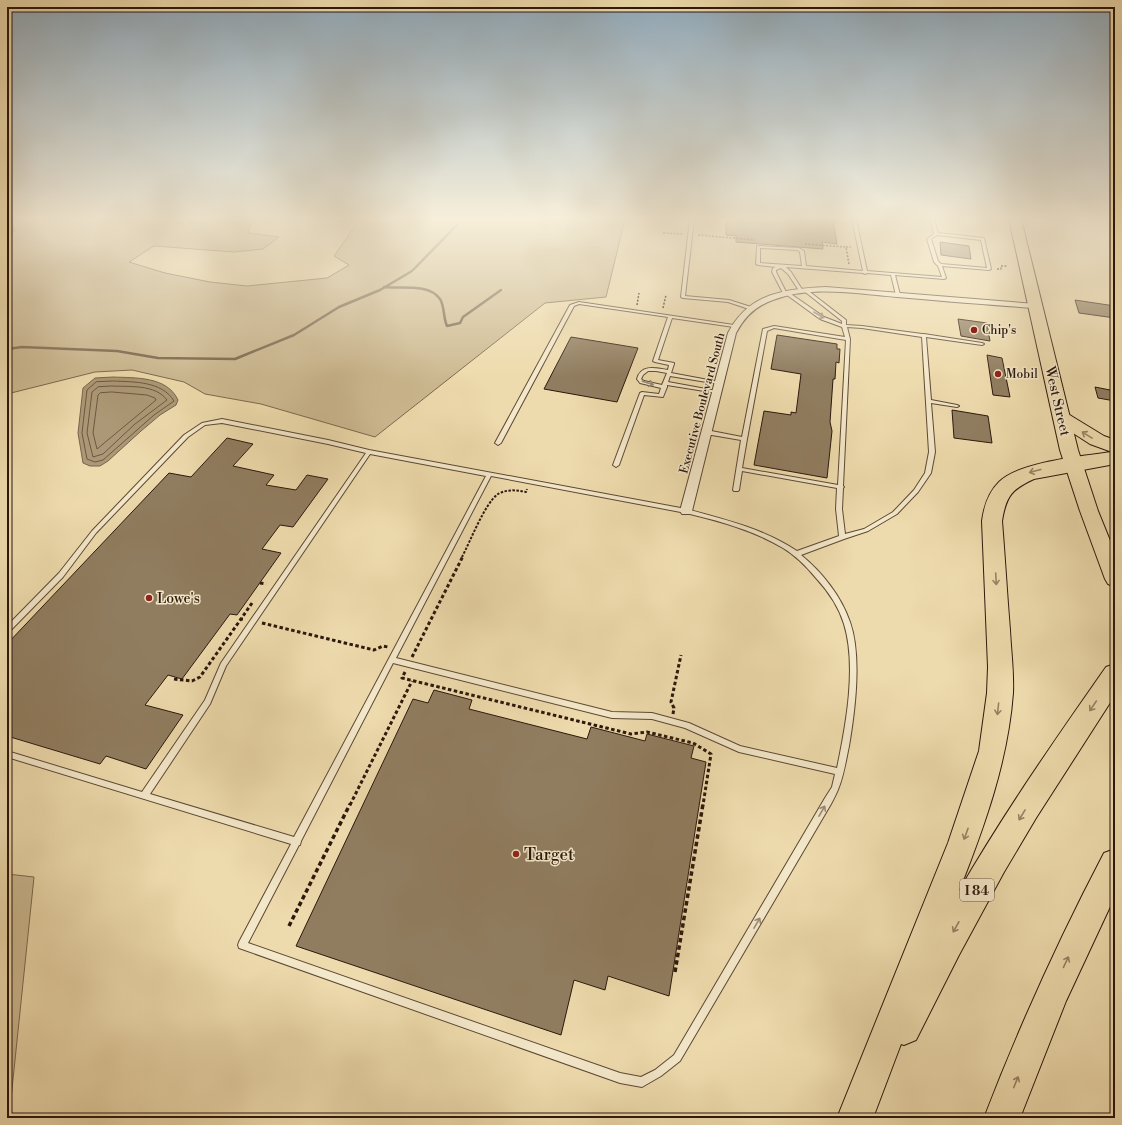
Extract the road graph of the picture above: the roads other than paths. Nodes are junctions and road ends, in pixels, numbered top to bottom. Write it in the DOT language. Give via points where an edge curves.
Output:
graph roads {
  1 [pos="686,272"];
  2 [pos="774,272"];
  3 [pos="789,272"];
  4 [pos="844,272"];
  5 [pos="942,272"];
  6 [pos="1028,272"];
  7 [pos="865,273"];
  8 [pos="893,275"];
  9 [pos="803,290"];
  10 [pos="786,294"];
  11 [pos="898,295"];
  12 [pos="1036,306"];
  13 [pos="750,308"];
  14 [pos="670,317"];
  15 [pos="734,326"];
  16 [pos="844,326"];
  17 [pos="924,336"];
  18 [pos="848,339"];
  19 [pos="982,344"];
  20 [pos="669,373"];
  21 [pos="719,383"];
  22 [pos="665,385"];
  23 [pos="716,392"];
  24 [pos="929,401"];
  25 [pos="957,406"];
  26 [pos="1062,418"];
  27 [pos="706,432"];
  28 [pos="744,439"];
  29 [pos="498,443"];
  30 [pos="1115,447"];
  31 [pos="369,452"];
  32 [pos="1115,458"];
  33 [pos="1073,464"];
  34 [pos="616,465"];
  35 [pos="739,469"];
  36 [pos="488,475"];
  37 [pos="841,487"];
  38 [pos="736,490"];
  39 [pos="686,511"];
  40 [pos="842,537"];
  41 [pos="796,554"];
  42 [pos="1115,578"];
  43 [pos="7,630"];
  44 [pos="391,660"];
  45 [pos="1115,674"];
  46 [pos="7,754"];
  47 [pos="840,772"];
  48 [pos="144,796"];
  49 [pos="297,842"];
  50 [pos="1115,864"];
  51 [pos="855,1118"];
  52 [pos="861,1118"];
  53 [pos="1002,1118"];
  1 -- 13 [label="lane" via="683,297 729,301"];
  2 -- 10 [label="lane"];
  3 -- 9 [label="lane" via="793,281"];
  4 -- 7 [label="lane"];
  5 -- 8 [label="lane" via="944,278"];
  6 -- 12 [label="main road, West Street"];
  7 -- 8 [label="lane"];
  8 -- 11 [label="lane"];
  9 -- 10 [label="street, Executive Boulevard South"];
  9 -- 11 [label="street, Executive Boulevard South"];
  9 -- 16 [label="lane" via="844,321"];
  10 -- 13 [label="street, Executive Boulevard South" via="767,299"];
  10 -- 16 [label="lane, one-way" via="822,318"];
  11 -- 12 [label="street, Executive Boulevard South"];
  12 -- 26 [label="main road, West Street"];
  13 -- 15 [label="street, Executive Boulevard South"];
  14 -- 15 [label="lane"];
  14 -- 20 [label="lane" via="655,361 672,364"];
  14 -- 29 [label="lane" via="579,303 572,305"];
  15 -- 21 [label="street, Executive Boulevard South"];
  16 -- 17 [label="lane" via="862,326"];
  16 -- 18 [label="lane"];
  17 -- 19 [label="lane"];
  17 -- 24 [label="lane"];
  18 -- 28 [label="lane" via="774,328 765,330"];
  18 -- 37 [label="lane"];
  20 -- 21 [label="lane"];
  20 -- 22 [label="lane"];
  20 -- 22 [label="lane, one-way" via="648,370 640,375 642,382"];
  21 -- 23 [label="street, Executive Boulevard South"];
  22 -- 23 [label="lane"];
  22 -- 34 [label="lane" via="662,396 642,393"];
  23 -- 27 [label="street, Executive Boulevard South"];
  24 -- 25 [label="lane"];
  24 -- 40 [label="lane" via="932,452 928,473 916,492 896,513 866,530"];
  30 -- 26 [label="highway, one-way" via="1096,440"];
  26 -- 33 [label="main road, West Street"];
  27 -- 28 [label="lane"];
  27 -- 39 [label="street, Executive Boulevard South"];
  28 -- 35 [label="lane"];
  31 -- 36 [label="lane"];
  31 -- 43 [label="lane" via="222,421 204,424 186,436 94,532 61,575"];
  31 -- 48 [label="lane" via="223,665 203,710"];
  32 -- 33 [label="highway"];
  33 -- 42 [label="main road, West Street"];
  33 -- 51 [label="highway, one-way" via="1041,469 1016,478 1005,486 995,503 992,521 1000,693 992,751 972,818"];
  35 -- 37 [label="lane"];
  35 -- 38 [label="lane"];
  36 -- 39 [label="lane"];
  36 -- 44 [label="lane"];
  37 -- 40 [label="lane" via="839,509"];
  39 -- 41 [label="lane" via="722,520 772,540"];
  40 -- 41 [label="lane"];
  41 -- 47 [label="lane" via="827,586 843,611 850,632 853,669 847,742"];
  44 -- 47 [label="lane" via="612,715 652,716 686,725 739,749"];
  44 -- 49 [label="lane"];
  45 -- 52 [label="highway, I 84, one-way" via="1026,808 984,878 939,958"];
  46 -- 48 [label="lane"];
  49 -- 47 [label="lane, one-way" via="242,945 620,1078 642,1082 677,1058 828,801"];
  48 -- 49 [label="lane"];
  53 -- 50 [label="highway, one-way" via="1050,996"];
}
